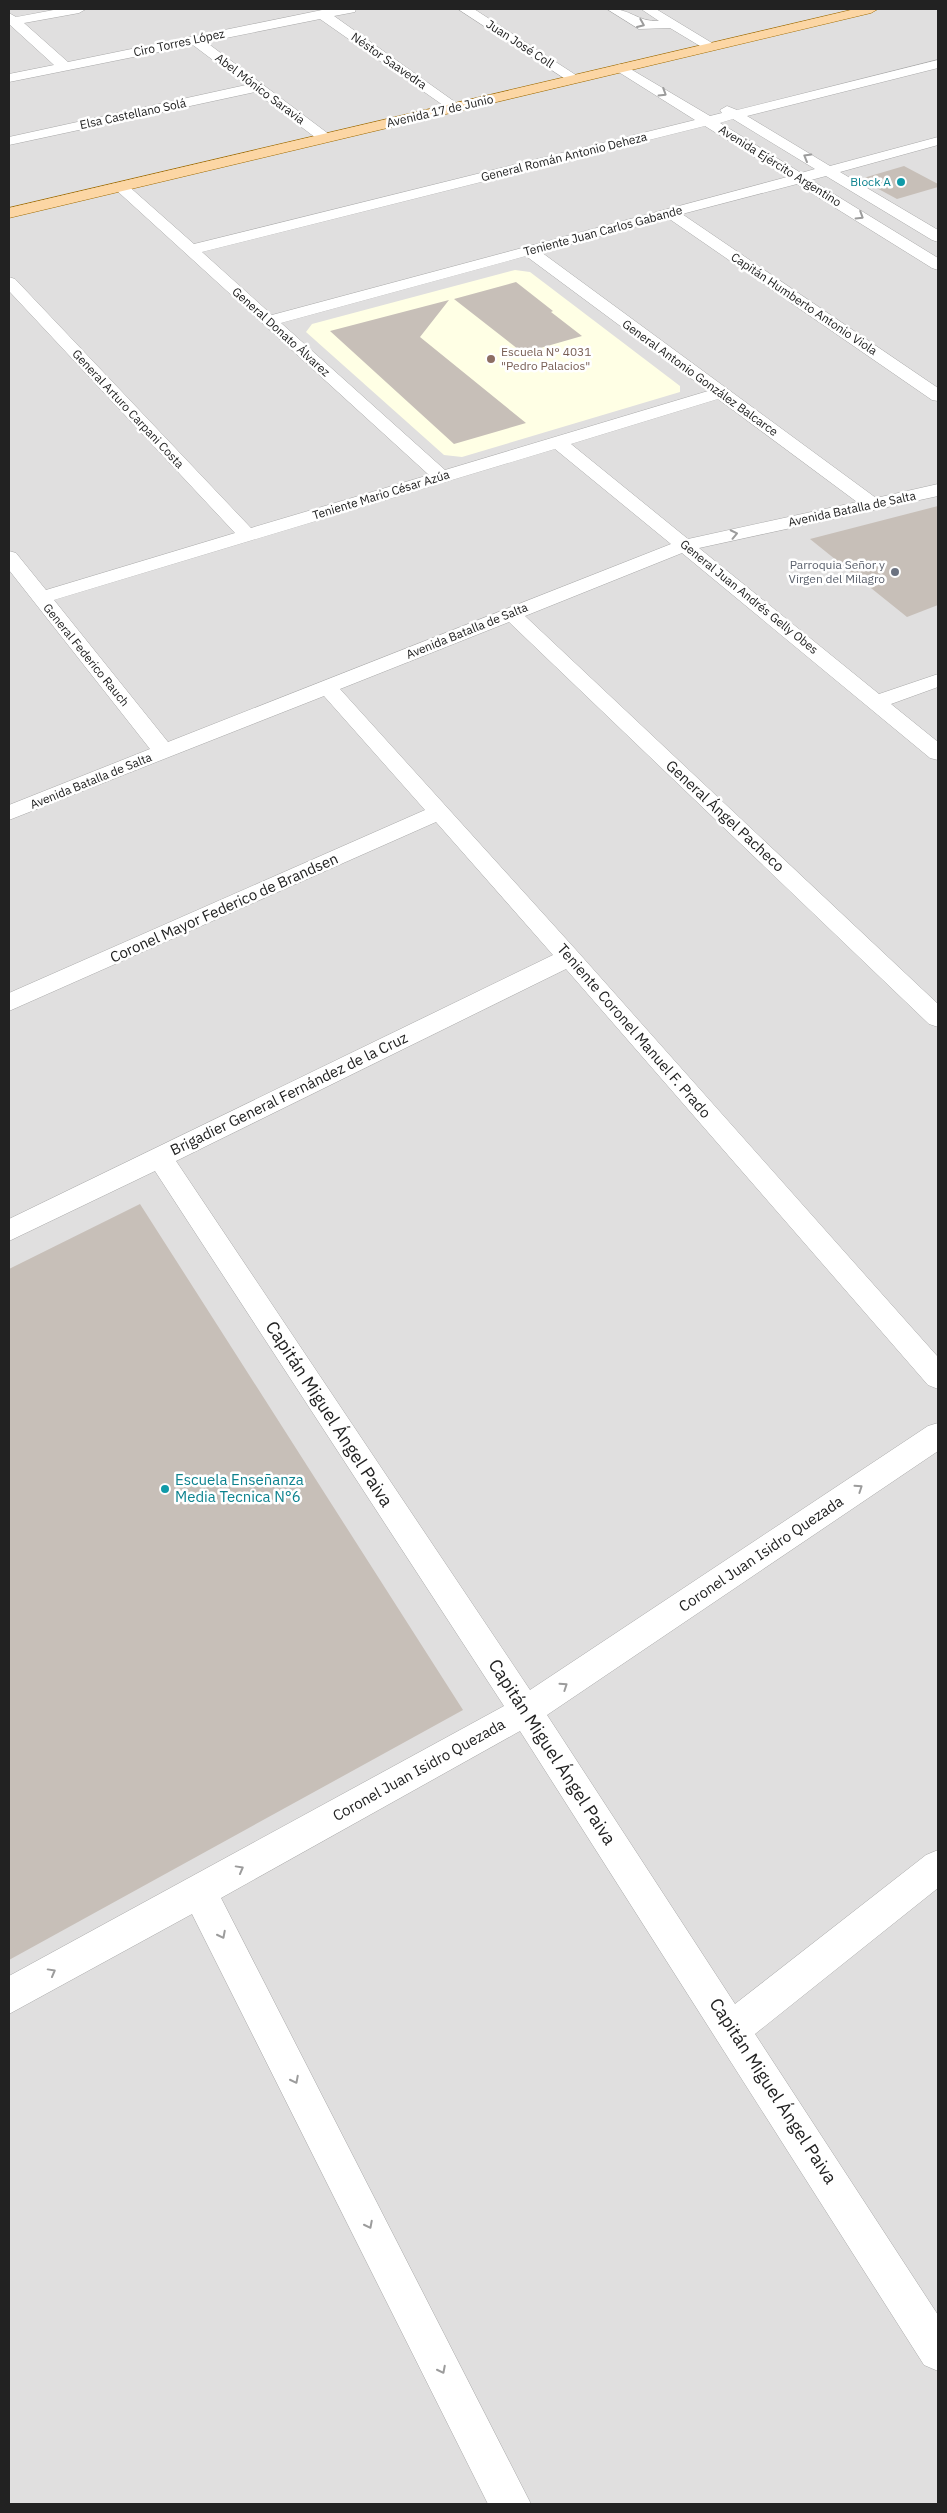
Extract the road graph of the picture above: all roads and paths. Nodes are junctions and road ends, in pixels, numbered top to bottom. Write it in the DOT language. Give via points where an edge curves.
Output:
graph roads {
  1 [pos="79,9"];
  2 [pos="350,9"];
  3 [pos="465,9"];
  4 [pos="614,9"];
  5 [pos="647,9"];
  6 [pos="871,9"];
  7 [pos="322,14"];
  8 [pos="12,19"];
  9 [pos="672,24"];
  10 [pos="195,40"];
  11 [pos="710,46"];
  12 [pos="646,62"];
  13 [pos="938,64"];
  14 [pos="65,67"];
  15 [pos="622,68"];
  16 [pos="663,71"];
  17 [pos="9,78"];
  18 [pos="575,79"];
  19 [pos="257,87"];
  20 [pos="711,100"];
  21 [pos="455,107"];
  22 [pos="736,115"];
  23 [pos="710,121"];
  24 [pos="325,138"];
  25 [pos="9,141"];
  26 [pos="938,142"];
  27 [pos="829,170"];
  28 [pos="799,178"];
  29 [pos="120,186"];
  30 [pos="9,213"];
  31 [pos="670,213"];
  32 [pos="938,236"];
  33 [pos="190,250"];
  34 [pos="529,251"];
  35 [pos="938,265"];
  36 [pos="9,282"];
  37 [pos="268,321"];
  38 [pos="720,393"];
  39 [pos="938,396"];
  40 [pos="558,442"];
  41 [pos="442,477"];
  42 [pos="938,490"];
  43 [pos="872,504"];
  44 [pos="247,536"];
  45 [pos="686,545"];
  46 [pos="9,558"];
  47 [pos="41,598"];
  48 [pos="511,613"];
  49 [pos="938,680"];
  50 [pos="328,686"];
  51 [pos="877,702"];
  52 [pos="164,752"];
  53 [pos="938,753"];
  54 [pos="439,812"];
  55 [pos="9,813"];
  56 [pos="568,956"];
  57 [pos="9,1003"];
  58 [pos="938,1018"];
  59 [pos="160,1157"];
  60 [pos="9,1231"];
  61 [pos="938,1378"];
  62 [pos="938,1435"];
  63 [pos="526,1711"];
  64 [pos="938,1867"];
  65 [pos="200,1892"];
  66 [pos="9,1996"];
  67 [pos="733,2028"];
  68 [pos="938,2350"];
  69 [pos="510,2504"];
  1 -- 8 [label="street"];
  2 -- 7 [label="street, Ciro Torres López"];
  3 -- 18 [label="street, Juan José Coll"];
  4 -- 9 [label="street, one-way" via="644,26"];
  5 -- 9 [label="street"];
  6 -- 11 [label="main road, Avenida 17 de Junio"];
  7 -- 10 [label="street, Ciro Torres López"];
  7 -- 21 [label="street, Néstor Saavedra"];
  8 -- 14 [label="street"];
  9 -- 11 [label="street"];
  10 -- 14 [label="street, Ciro Torres López"];
  10 -- 19 [label="street, Abel Mónico Saravia"];
  11 -- 12 [label="main road, Avenida 17 de Junio"];
  12 -- 15 [label="main road, Avenida 17 de Junio"];
  12 -- 16 [label="street"];
  13 -- 22 [label="street, General Román Antonio Deheza"];
  14 -- 17 [label="street, Ciro Torres López"];
  15 -- 18 [label="main road, Avenida 17 de Junio"];
  15 -- 23 [label="street, Avenida Ejército Argentino, one-way"];
  18 -- 21 [label="main road, Avenida 17 de Junio"];
  19 -- 24 [label="street, Abel Mónico Saravia"];
  19 -- 25 [label="street, Elsa Castellano Solá"];
  20 -- 22 [label="street, Avenida Ejército Argentino"];
  21 -- 24 [label="main road, Avenida 17 de Junio"];
  22 -- 23 [label="street, General Román Antonio Deheza"];
  27 -- 22 [label="street, Avenida Ejército Argentino, one-way"];
  23 -- 28 [label="street, Avenida Ejército Argentino"];
  23 -- 33 [label="street, General Román Antonio Deheza"];
  24 -- 29 [label="main road, Avenida 17 de Junio"];
  26 -- 27 [label="street, Teniente Juan Carlos Gabande"];
  27 -- 28 [label="street, Teniente Juan Carlos Gabande"];
  27 -- 32 [label="street, Avenida Ejército Argentino"];
  28 -- 31 [label="street, Teniente Juan Carlos Gabande"];
  28 -- 35 [label="street, Avenida Ejército Argentino, one-way"];
  29 -- 30 [label="main road, Avenida 17 de Junio"];
  29 -- 33 [label="street, General Donato Álvarez"];
  31 -- 34 [label="street, Teniente Juan Carlos Gabande"];
  31 -- 39 [label="street, Capitán Humberto Antonio Viola"];
  33 -- 37 [label="street, General Donato Álvarez"];
  34 -- 37 [label="street, Teniente Juan Carlos Gabande"];
  34 -- 38 [label="street, General Antonio González Balcarce"];
  36 -- 44 [label="street, General Arturo Carpani Costa"];
  37 -- 41 [label="street, General Donato Álvarez"];
  38 -- 40 [label="street, Teniente Mario César Azúa"];
  38 -- 43 [label="street, General Antonio González Balcarce"];
  40 -- 41 [label="street, Teniente Mario César Azúa"];
  40 -- 45 [label="street, General Juan Andrés Gelly Obes"];
  41 -- 44 [label="street, Teniente Mario César Azúa"];
  42 -- 43 [label="street, Avenida Batalla de Salta"];
  45 -- 43 [label="street, Avenida Batalla de Salta, one-way"];
  44 -- 47 [label="street, Teniente Mario César Azúa"];
  45 -- 48 [label="street, Avenida Batalla de Salta"];
  45 -- 51 [label="street, General Juan Andrés Gelly Obes"];
  46 -- 47 [label="street, General Federico Rauch"];
  47 -- 52 [label="street, General Federico Rauch"];
  48 -- 50 [label="street, Avenida Batalla de Salta"];
  48 -- 58 [label="street, General Ángel Pacheco"];
  49 -- 51 [label="street"];
  50 -- 52 [label="street, Avenida Batalla de Salta"];
  50 -- 54 [label="street, Teniente Coronel Manuel F. Prado"];
  51 -- 53 [label="street, General Juan Andrés Gelly Obes"];
  52 -- 55 [label="street, Avenida Batalla de Salta"];
  54 -- 56 [label="street, Teniente Coronel Manuel F. Prado"];
  54 -- 57 [label="street, Coronel Mayor Federico de Brandsen"];
  56 -- 59 [label="street, Brigadier General Fernández de la Cruz"];
  56 -- 61 [label="street, Teniente Coronel Manuel F. Prado"];
  59 -- 60 [label="street, Brigadier General Fernández de la Cruz"];
  59 -- 63 [label="street, Capitán Miguel Ángel Paiva"];
  63 -- 62 [label="street, Coronel Juan Isidro Quezada, one-way"];
  65 -- 63 [label="street, Coronel Juan Isidro Quezada, one-way"];
  63 -- 67 [label="street, Capitán Miguel Ángel Paiva"];
  64 -- 67 [label="street"];
  66 -- 65 [label="street, Coronel Juan Isidro Quezada, one-way"];
  65 -- 69 [label="street, one-way"];
  67 -- 68 [label="street, Capitán Miguel Ángel Paiva"];
}
